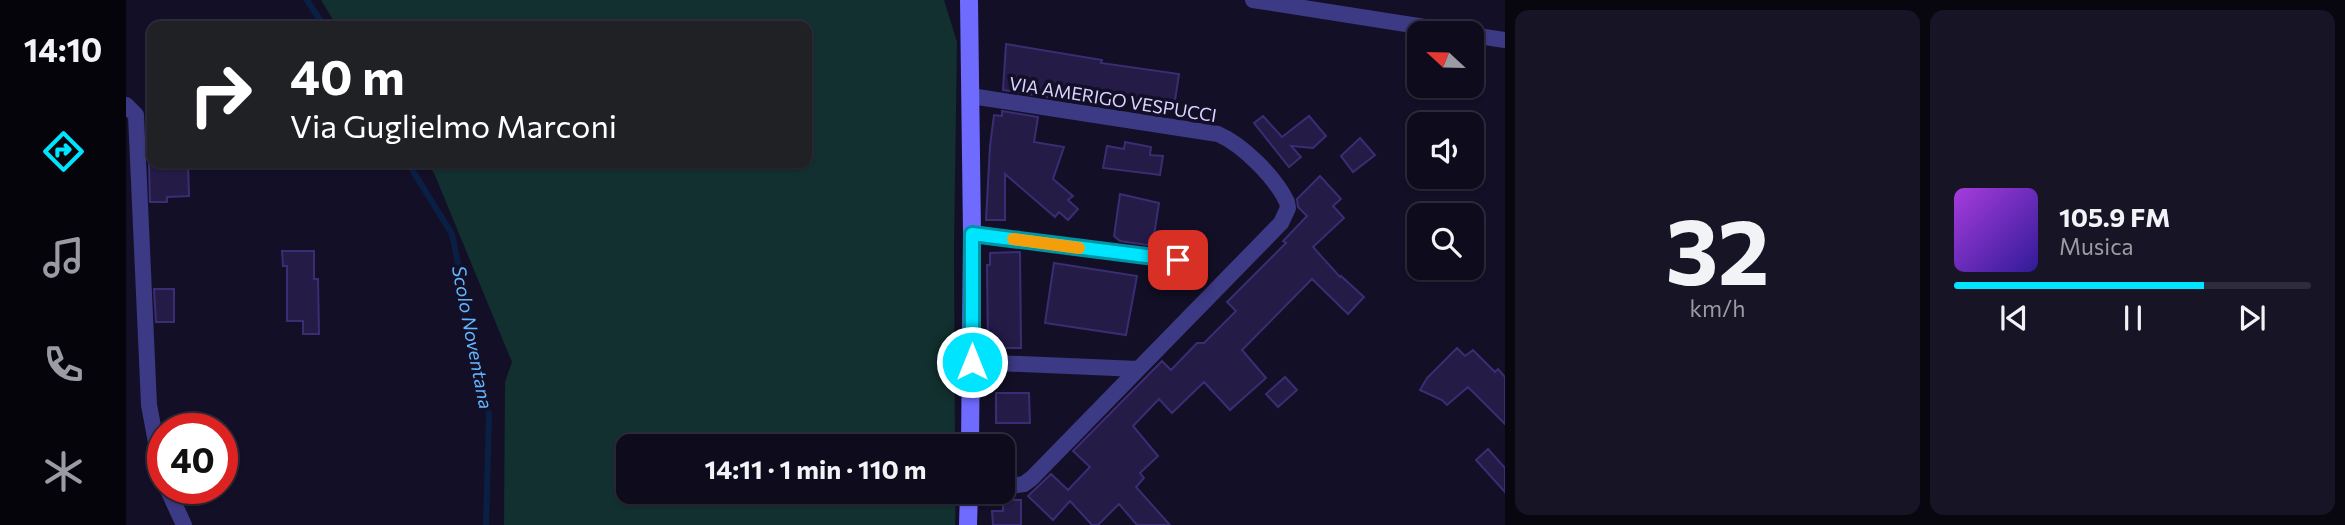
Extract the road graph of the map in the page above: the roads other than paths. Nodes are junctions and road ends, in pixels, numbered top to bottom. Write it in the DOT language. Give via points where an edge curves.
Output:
graph roads {
  1 [pos="969,0"];
  2 [pos="1253,0"];
  3 [pos="1407,24"];
  4 [pos="1484,37"];
  5 [pos="1505,40"];
  6 [pos="971,96"];
  7 [pos="126,105"];
  8 [pos="972,234"];
  9 [pos="1178,260"];
  10 [pos="972,362"];
  11 [pos="1138,369"];
  12 [pos="150,413"];
  13 [pos="970,434"];
  14 [pos="1015,485"];
  15 [pos="174,504"];
  16 [pos="969,504"];
  17 [pos="184,525"];
  18 [pos="968,525"];
  1 -- 6 [label="street"];
  2 -- 3 [label="street"];
  4 -- 5 [label="street"];
  6 -- 8 [label="street"];
  6 -- 11 [label="street, VIA AMERIGO VESPUCCI" via="1218,134 1248,153 1287,202 1281,223"];
  7 -- 12 [label="street" via="136,115"];
  8 -- 9 [label="street"];
  8 -- 10 [label="street"];
  10 -- 11 [label="street"];
  10 -- 13 [label="street"];
  11 -- 14 [label="street, VIA AMERIGO VESPUCCI" via="1032,478"];
  15 -- 17 [label="street"];
  16 -- 18 [label="street"];
}
